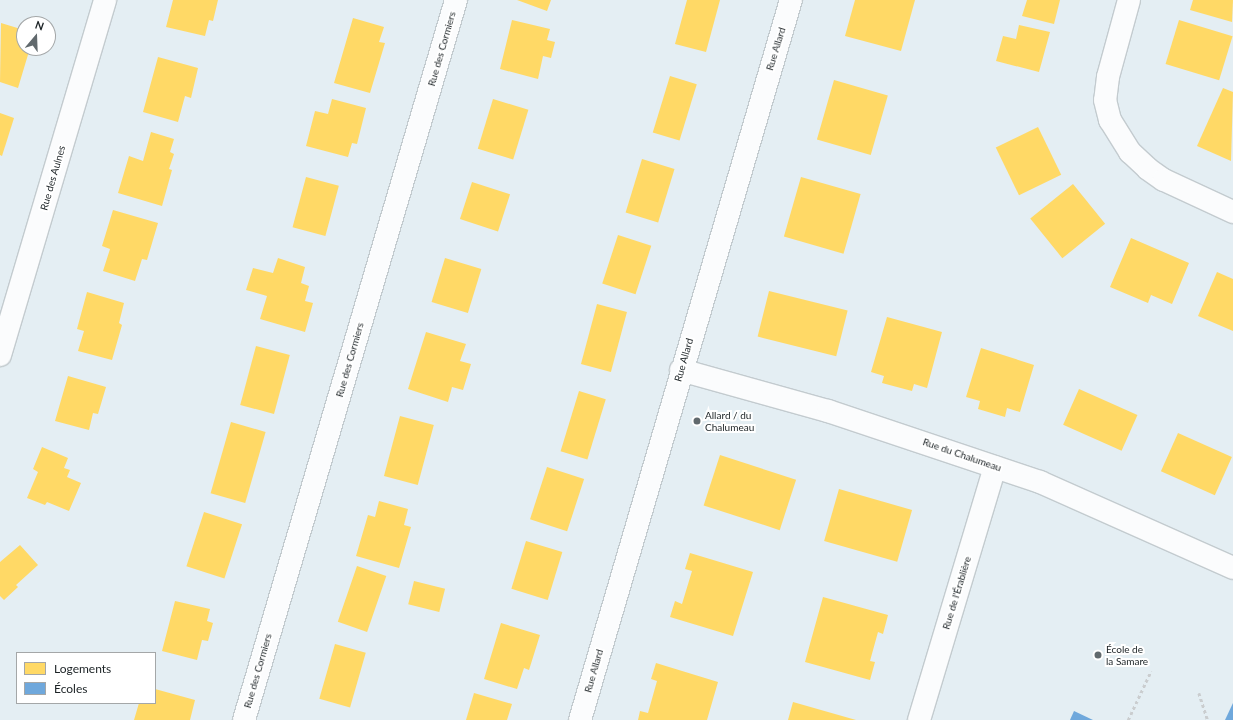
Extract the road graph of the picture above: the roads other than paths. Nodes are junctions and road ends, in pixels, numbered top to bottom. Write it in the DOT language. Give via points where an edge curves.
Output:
graph roads {
  1 [pos="105,0"];
  2 [pos="456,0"];
  3 [pos="791,0"];
  4 [pos="1129,0"];
  5 [pos="1233,212"];
  6 [pos="0,355"];
  7 [pos="681,370"];
  8 [pos="995,467"];
  9 [pos="1233,568"];
  10 [pos="244,720"];
  11 [pos="580,720"];
  12 [pos="919,720"];
  1 -- 6 [label="street, Rue des Aulnes"];
  2 -- 10 [label="street, Rue des Cormiers"];
  3 -- 7 [label="street, Rue Allard"];
  4 -- 5 [label="street" via="1108,77 1106,100 1110,120 1130,152 1148,170"];
  7 -- 8 [label="street, Rue du Chalumeau" via="828,411"];
  7 -- 11 [label="street, Rue Allard"];
  8 -- 9 [label="street, Rue du Chalumeau" via="1040,482"];
  8 -- 12 [label="street, Rue de l'Érablière"];
}
